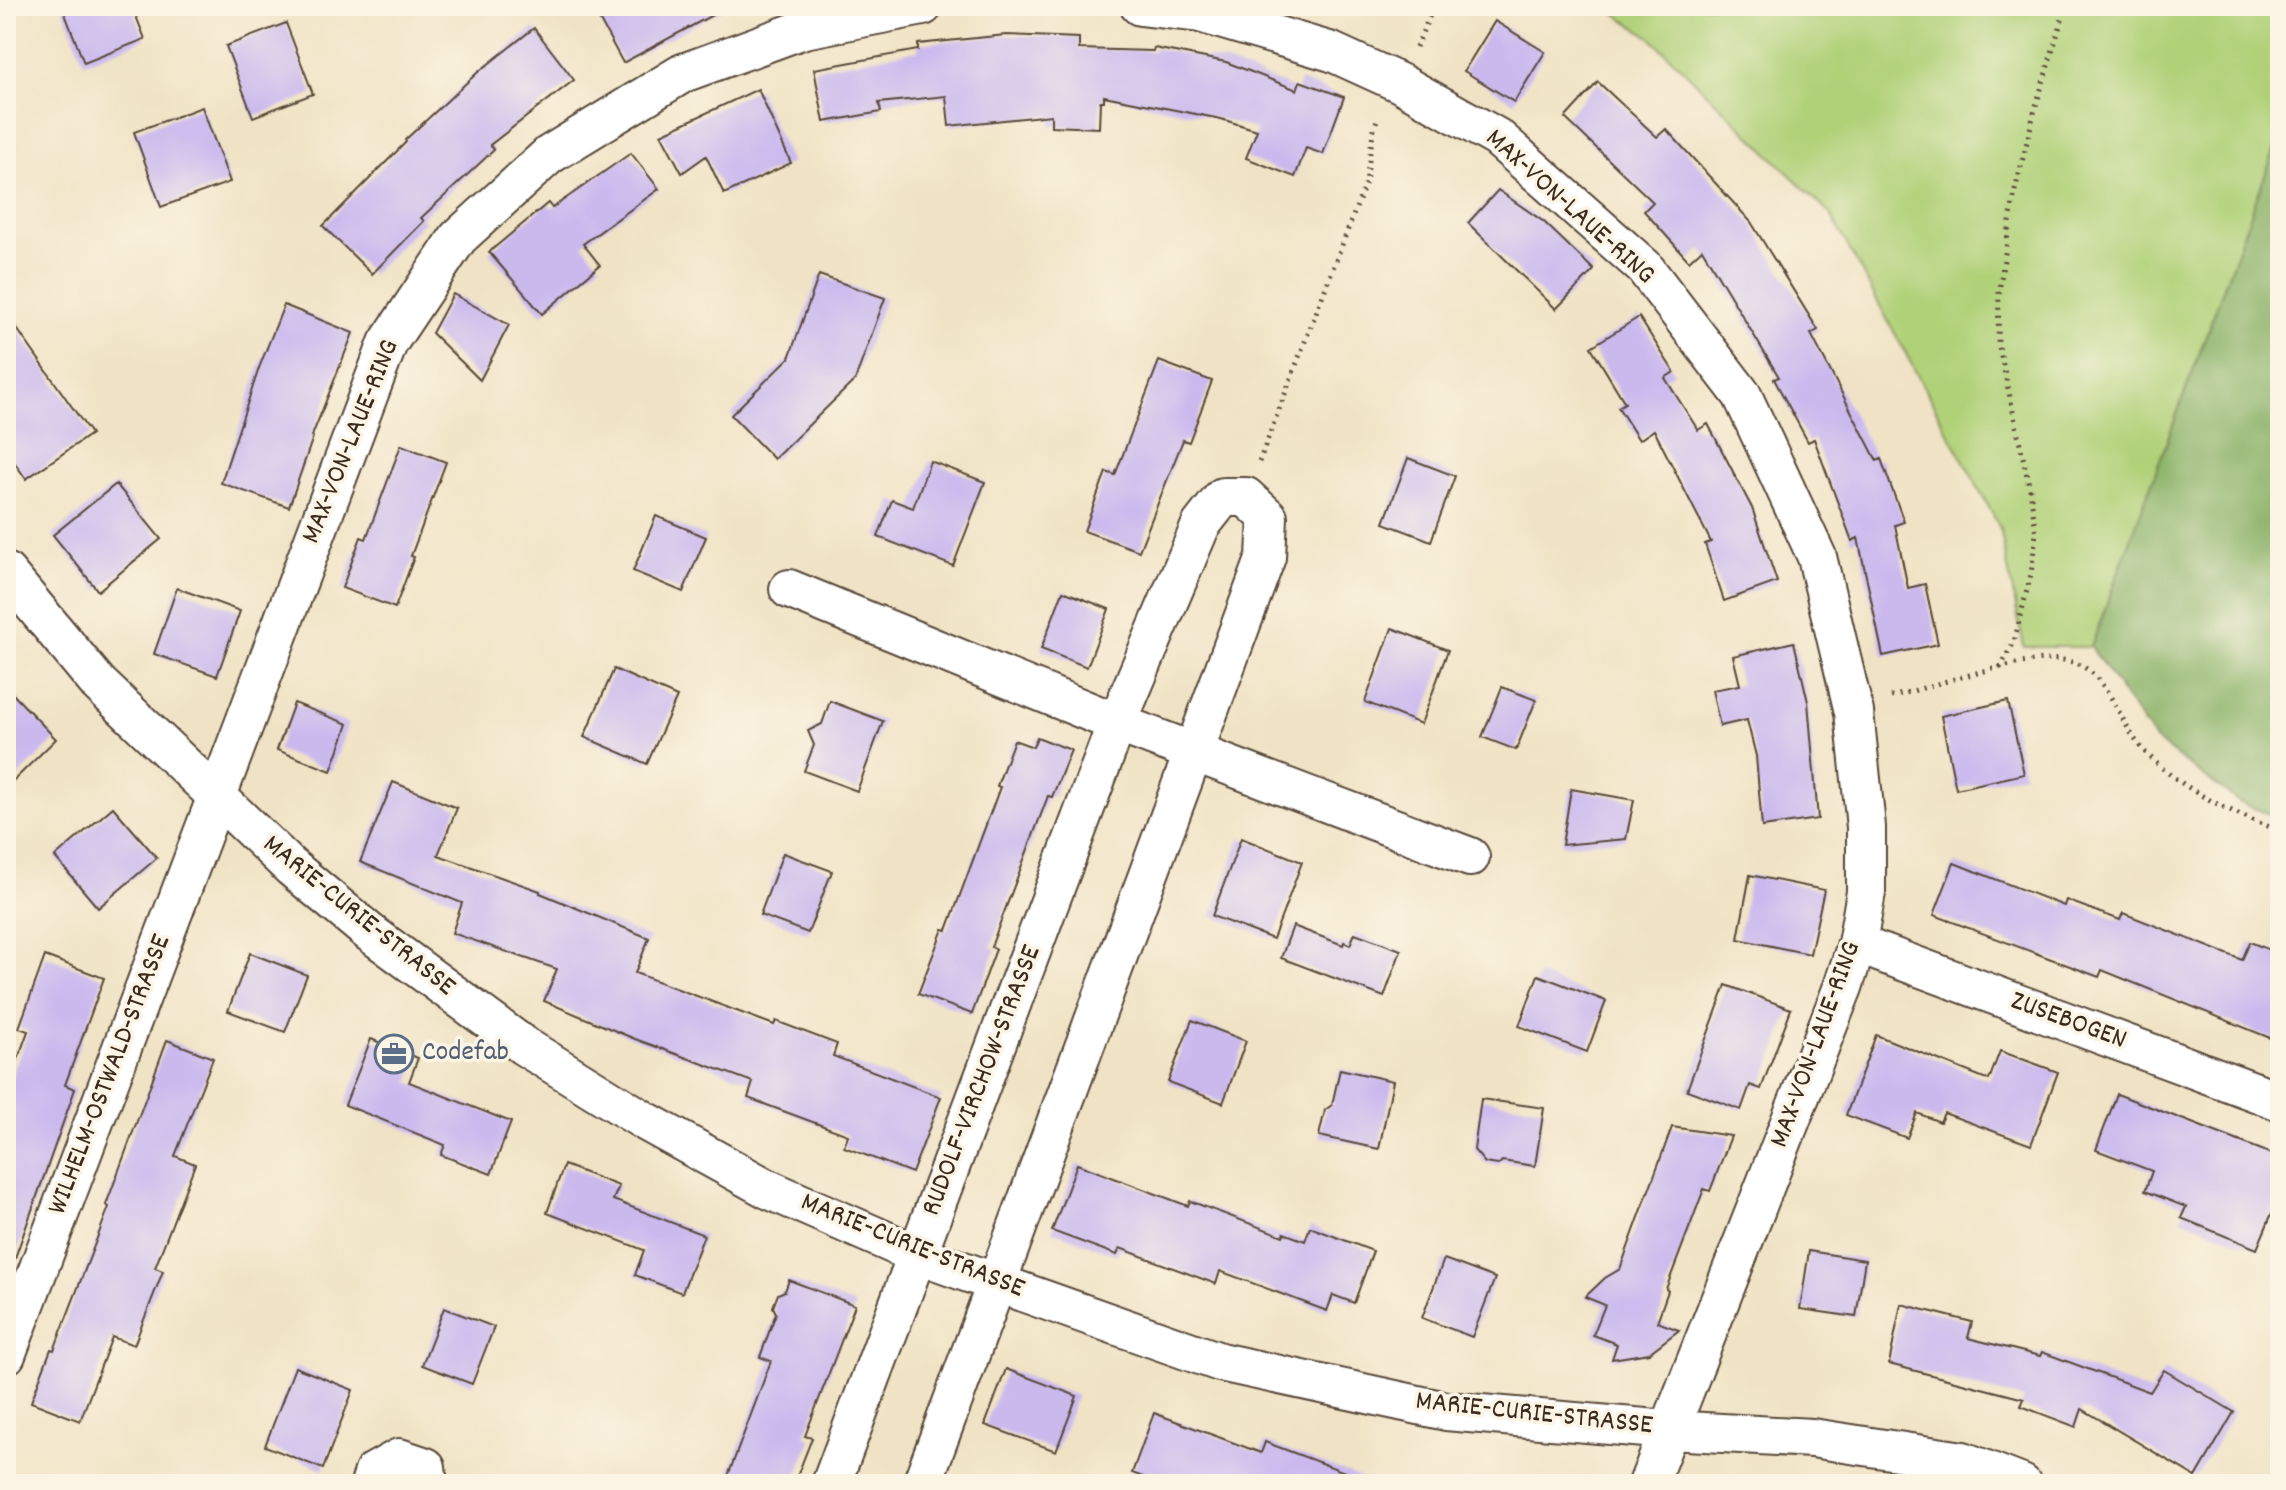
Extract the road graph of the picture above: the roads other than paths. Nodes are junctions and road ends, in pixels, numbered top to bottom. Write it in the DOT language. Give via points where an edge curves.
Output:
graph roads {
  1 [pos="923,6"];
  2 [pos="1140,6"];
  3 [pos="6,572"];
  4 [pos="789,589"];
  5 [pos="1117,723"];
  6 [pos="1195,751"];
  7 [pos="216,795"];
  8 [pos="1470,857"];
  9 [pos="1857,944"];
  10 [pos="2280,1101"];
  11 [pos="918,1255"];
  12 [pos="998,1285"];
  13 [pos="6,1355"];
  14 [pos="1669,1430"];
  15 [pos="370,1484"];
  16 [pos="428,1484"];
  17 [pos="831,1484"];
  18 [pos="922,1484"];
  19 [pos="1648,1484"];
  20 [pos="2022,1484"];
  1 -- 7 [label="street, MAX-VON-LAUE-RING" via="804,29 683,73 549,155 458,238 388,343"];
  2 -- 9 [label="street, MAX-VON-LAUE-RING" via="1215,18 1332,52 1498,138 1644,267 1742,395 1817,557 1852,708 1866,827 1866,892"];
  3 -- 7 [label="street, MARIE-CURIE-STRASSE" via="98,683"];
  4 -- 5 [label="street"];
  5 -- 6 [label="street"];
  5 -- 6 [label="street, RUDOLF-VIRCHOW-STRASSE" via="1201,525 1223,497 1246,497 1268,517 1266,557"];
  5 -- 11 [label="street, RUDOLF-VIRCHOW-STRASSE"];
  6 -- 8 [label="street"];
  6 -- 12 [label="street"];
  7 -- 11 [label="street, MARIE-CURIE-STRASSE" via="369,932 524,1046 768,1189"];
  7 -- 13 [label="street, WILHELM-OSTWALD-STRASSE"];
  9 -- 10 [label="street, ZUSEBOGEN"];
  9 -- 14 [label="street, MAX-VON-LAUE-RING"];
  11 -- 12 [label="street, MARIE-CURIE-STRASSE"];
  11 -- 17 [label="street, RUDOLF-VIRCHOW-STRASSE"];
  12 -- 14 [label="street, MARIE-CURIE-STRASSE" via="1220,1362 1446,1411"];
  12 -- 18 [label="street"];
  14 -- 19 [label="street, MAX-VON-LAUE-RING"];
  14 -- 20 [label="street, MARIE-CURIE-STRASSE" via="1812,1438 1963,1461"];
  15 -- 16 [label="street" via="374,1472 399,1458 426,1467"];
}
